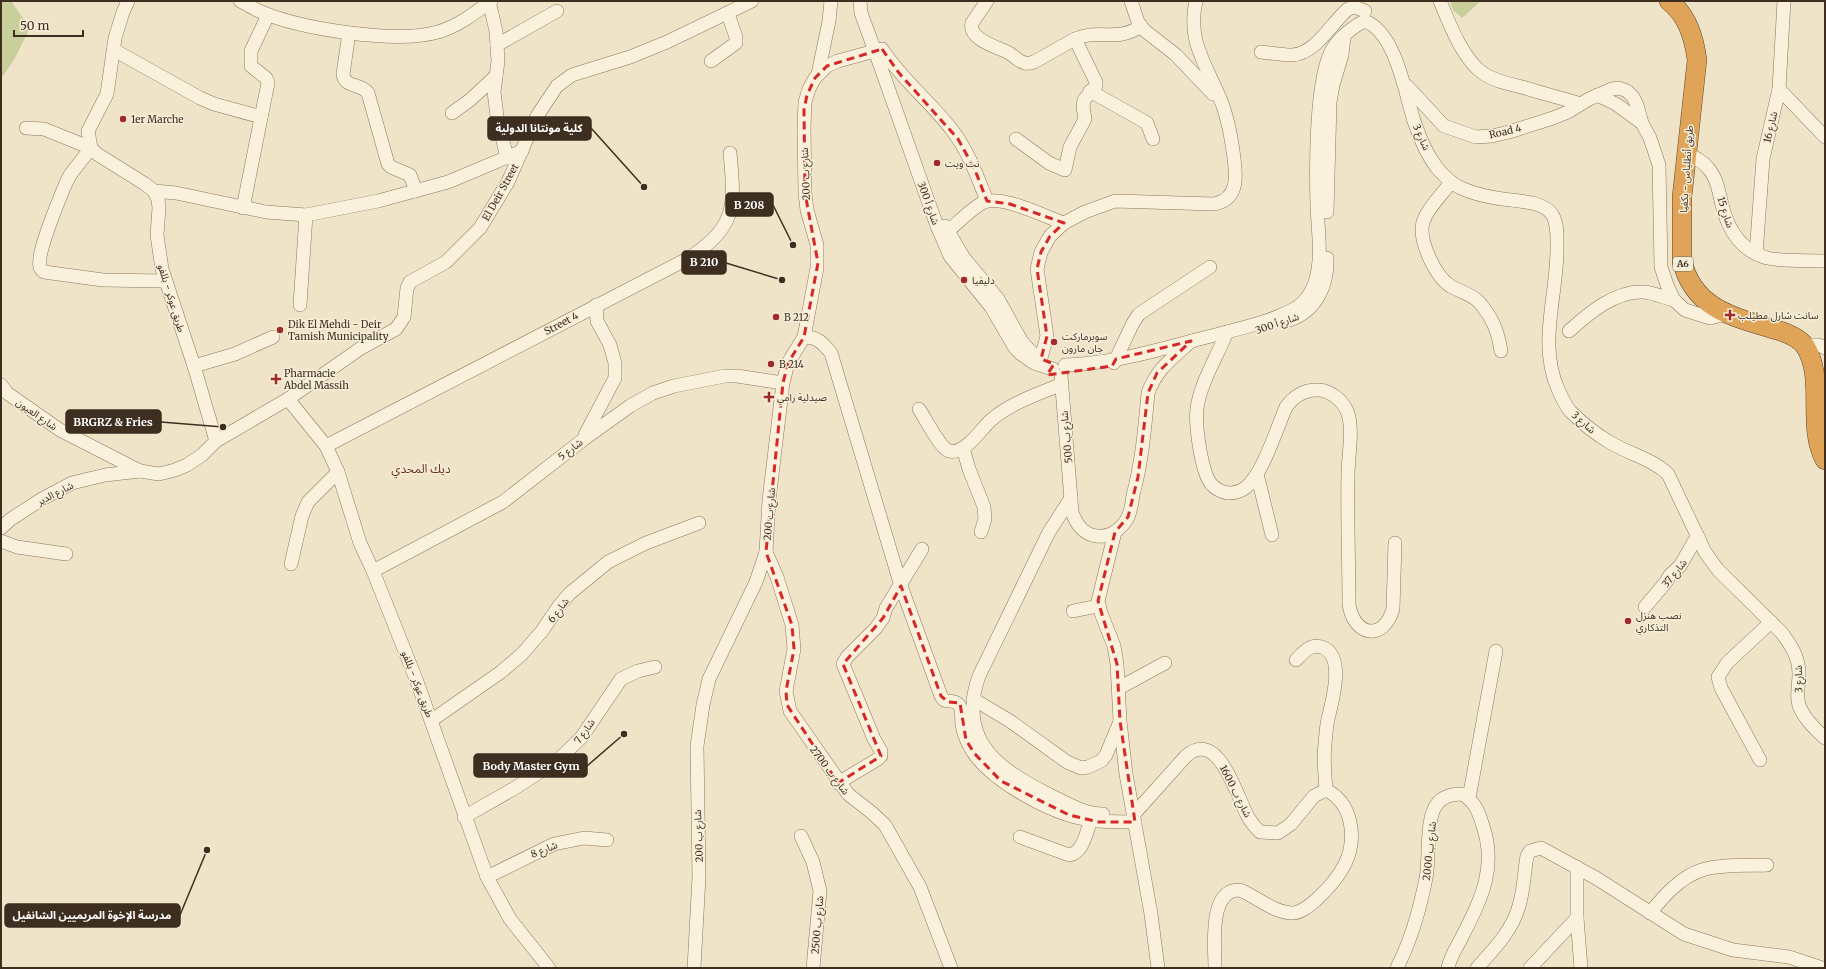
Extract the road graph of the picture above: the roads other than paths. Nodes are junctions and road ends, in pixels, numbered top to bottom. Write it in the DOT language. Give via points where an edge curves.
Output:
graph roads {
  1 [pos="128,1"];
  2 [pos="240,1"];
  3 [pos="752,1"];
  4 [pos="831,1"];
  5 [pos="861,1"];
  6 [pos="987,1"];
  7 [pos="1131,1"];
  8 [pos="1196,1"];
  9 [pos="1440,1"];
  10 [pos="1669,1"];
  11 [pos="1784,1"];
  12 [pos="489,2"];
  13 [pos="557,11"];
  14 [pos="1365,11"];
  15 [pos="268,14"];
  16 [pos="728,14"];
  17 [pos="1141,26"];
  18 [pos="349,33"];
  19 [pos="1075,39"];
  20 [pos="497,45"];
  21 [pos="114,50"];
  22 [pos="879,50"];
  23 [pos="1261,52"];
  24 [pos="712,61"];
  25 [pos="831,64"];
  26 [pos="818,74"];
  27 [pos="496,76"];
  28 [pos="1404,82"];
  29 [pos="1779,89"];
  30 [pos="1090,91"];
  31 [pos="890,95"];
  32 [pos="1581,104"];
  33 [pos="1223,106"];
  34 [pos="452,113"];
  35 [pos="262,117"];
  36 [pos="26,128"];
  37 [pos="1825,137"];
  38 [pos="1153,138"];
  39 [pos="1016,139"];
  40 [pos="91,148"];
  41 [pos="522,151"];
  42 [pos="730,153"];
  43 [pos="1686,153"];
  44 [pos="507,158"];
  45 [pos="1451,182"];
  46 [pos="416,190"];
  47 [pos="154,191"];
  48 [pos="987,201"];
  49 [pos="243,208"];
  50 [pos="306,215"];
  51 [pos="1064,224"];
  52 [pos="945,234"];
  53 [pos="1756,254"];
  54 [pos="1825,261"];
  55 [pos="1210,267"];
  56 [pos="165,281"];
  57 [pos="1674,300"];
  58 [pos="300,305"];
  59 [pos="596,305"];
  60 [pos="583,312"];
  61 [pos="1726,314"];
  62 [pos="597,321"];
  63 [pos="1569,331"];
  64 [pos="1225,335"];
  65 [pos="273,337"];
  66 [pos="804,337"];
  67 [pos="1014,337"];
  68 [pos="1191,341"];
  69 [pos="1804,345"];
  70 [pos="1825,348"];
  71 [pos="1181,351"];
  72 [pos="1501,351"];
  73 [pos="1041,358"];
  74 [pos="1114,363"];
  75 [pos="194,366"];
  76 [pos="1060,372"];
  77 [pos="783,383"];
  78 [pos="1,385"];
  79 [pos="288,399"];
  80 [pos="920,409"];
  81 [pos="584,439"];
  82 [pos="216,441"];
  83 [pos="326,446"];
  84 [pos="963,448"];
  85 [pos="1825,460"];
  86 [pos="140,471"];
  87 [pos="338,472"];
  88 [pos="1257,474"];
  89 [pos="1071,498"];
  90 [pos="700,523"];
  91 [pos="1,528"];
  92 [pos="982,532"];
  93 [pos="1115,532"];
  94 [pos="1272,536"];
  95 [pos="1699,538"];
  96 [pos="1,541"];
  97 [pos="1395,543"];
  98 [pos="922,549"];
  99 [pos="766,552"];
  100 [pos="66,554"];
  101 [pos="291,564"];
  102 [pos="373,571"];
  103 [pos="901,586"];
  104 [pos="1098,606"];
  105 [pos="1645,606"];
  106 [pos="1073,611"];
  107 [pos="1771,622"];
  108 [pos="1496,651"];
  109 [pos="1296,660"];
  110 [pos="1165,663"];
  111 [pos="655,667"];
  112 [pos="1119,688"];
  113 [pos="973,699"];
  114 [pos="432,720"];
  115 [pos="1120,721"];
  116 [pos="1825,738"];
  117 [pos="1760,760"];
  118 [pos="838,783"];
  119 [pos="1326,790"];
  120 [pos="1469,798"];
  121 [pos="1070,810"];
  122 [pos="464,817"];
  123 [pos="1135,818"];
  124 [pos="1091,820"];
  125 [pos="802,836"];
  126 [pos="1020,837"];
  127 [pos="607,840"];
  128 [pos="1767,865"];
  129 [pos="1577,867"];
  130 [pos="487,877"];
  131 [pos="1650,913"];
  132 [pos="1577,918"];
  133 [pos="549,968"];
  134 [pos="694,968"];
  135 [pos="813,968"];
  136 [pos="951,968"];
  137 [pos="1158,968"];
  138 [pos="1215,968"];
  139 [pos="1397,968"];
  140 [pos="1448,968"];
  141 [pos="1477,968"];
  142 [pos="1530,968"];
  143 [pos="1581,968"];
  144 [pos="1822,968"];
  1 -- 21 [label="street" via="118,26"];
  2 -- 15 [label="street"];
  3 -- 16 [label="street, El Deir Street"];
  4 -- 26 [label="street"];
  5 -- 22 [label="street, شارع أ 300" via="870,11"];
  6 -- 19 [label="street" via="972,23 974,33 983,41 1021,62 1034,62"];
  7 -- 17 [label="street"];
  8 -- 33 [label="street" via="1196,40"];
  9 -- 32 [label="street" via="1463,49 1483,73 1505,83"];
  10 -- 43 [label="highway, طريق أنطلياس - بكفيا / A6" via="1689,28 1696,54"];
  11 -- 29 [label="street, شارع 16"];
  12 -- 18 [label="street" via="459,23 427,35"];
  12 -- 20 [label="street"];
  13 -- 20 [label="street"];
  14 -- 23 [label="street" via="1355,7 1348,9 1315,44 1302,53 1292,55"];
  14 -- 28 [label="street" via="1374,26 1382,33"];
  14 -- 64 [label="street, شارع أ 300" via="1344,37 1324,129 1326,187 1323,243 1328,264 1321,294 1310,308 1293,319"];
  15 -- 18 [label="street"];
  15 -- 35 [label="street" via="251,51 251,66 266,78 268,83"];
  16 -- 24 [label="street" via="736,43"];
  16 -- 41 [label="street, El Deir Street" via="648,51 564,79 556,86 537,116"];
  17 -- 19 [label="street" via="1115,36 1090,34"];
  17 -- 33 [label="street" via="1189,67"];
  18 -- 46 [label="street" via="344,79 348,84 365,89 388,164 410,175"];
  19 -- 30 [label="street" via="1096,80 1096,86"];
  20 -- 27 [label="street"];
  21 -- 35 [label="street" via="200,98"];
  21 -- 40 [label="street" via="107,94 88,131"];
  22 -- 25 [label="street, شارع ب 200"];
  22 -- 31 [label="street, شارع أ 300"];
  22 -- 48 [label="street" via="958,139 975,170"];
  22 -- 52 [label="street, شارع أ 300"];
  25 -- 26 [label="street, شارع ب 200"];
  25 -- 31 [label="street" via="861,61 868,63"];
  26 -- 66 [label="street, شارع ب 200" via="809,89 804,110 805,202 817,245 818,262"];
  27 -- 34 [label="street"];
  27 -- 44 [label="street" via="494,92 497,116"];
  28 -- 32 [label="street, Road 4" via="1444,126 1476,137 1509,132 1568,112"];
  28 -- 45 [label="street, شارع 3" via="1414,121 1430,157"];
  29 -- 37 [label="street"];
  29 -- 53 [label="street, شارع 16" via="1763,159"];
  30 -- 38 [label="street" via="1147,123"];
  30 -- 39 [label="street" via="1083,104 1085,119 1070,147 1064,171"];
  31 -- 52 [label="street, شارع أ 300"];
  32 -- 57 [label="street, Road 4" via="1596,95 1616,104 1642,123 1650,138 1659,165 1661,267"];
  33 -- 51 [label="street" via="1230,129 1236,182 1231,193 1221,203 1115,201 1085,212"];
  35 -- 49 [label="street"];
  36 -- 40 [label="street" via="44,129"];
  40 -- 47 [label="street" via="96,154"];
  40 -- 56 [label="street" via="65,185 42,248 41,269 44,272 104,280"];
  41 -- 44 [label="street"];
  41 -- 79 [label="street, El Deir Street" via="508,182 480,228 446,262 410,282 404,317 396,329 361,348"];
  42 -- 59 [label="street, Street 4" via="731,208 718,235 689,258"];
  43 -- 53 [label="street, شارع 15" via="1708,168 1719,190 1725,215 1733,233 1747,249"];
  43 -- 61 [label="highway, طريق أنطلياس - بكفيا / A6" via="1682,197 1682,260 1689,280 1699,294"];
  44 -- 46 [label="street" via="448,182"];
  45 -- 72 [label="street" via="1429,210 1423,223 1425,248 1443,280 1478,301 1491,318 1499,333"];
  45 -- 95 [label="street, شارع 3" via="1477,194 1535,203 1544,206 1553,215 1557,238 1557,262 1548,350 1552,376 1561,396 1569,410 1594,432 1612,444 1660,467 1668,474"];
  46 -- 50 [label="street"];
  47 -- 49 [label="street" via="176,193"];
  47 -- 56 [label="street, طريق عوكر - بللفو" via="159,208 157,235"];
  48 -- 51 [label="street" via="1010,204"];
  48 -- 52 [label="street"];
  49 -- 50 [label="street"];
  50 -- 58 [label="street"];
  51 -- 73 [label="street" via="1050,236 1041,252 1037,270 1047,336"];
  52 -- 67 [label="street, شارع أ 300" via="964,258 978,284 998,299"];
  53 -- 54 [label="street, شارع 15" via="1778,260"];
  55 -- 74 [label="street" via="1139,314"];
  56 -- 75 [label="street, طريق عوكر - بللفو"];
  57 -- 61 [label="street" via="1685,310 1698,315 1710,318"];
  57 -- 63 [label="street" via="1645,292 1619,296 1589,314"];
  59 -- 60 [label="street, Street 4"];
  59 -- 62 [label="street"];
  60 -- 62 [label="street"];
  60 -- 83 [label="street, Street 4"];
  61 -- 69 [label="highway, طريق أنطلياس - بكفيا / A6" via="1782,332"];
  62 -- 81 [label="street" via="610,345 615,363 615,378"];
  64 -- 68 [label="street, شارع أ 300"];
  64 -- 71 [label="street, شارع أ 300"];
  64 -- 88 [label="street" via="1200,395 1197,432 1206,471 1217,490 1232,493 1245,488"];
  65 -- 75 [label="street" via="235,354"];
  66 -- 77 [label="street, شارع ب 200" via="788,363"];
  66 -- 103 [label="street" via="813,336 820,341 831,353 835,363"];
  67 -- 73 [label="street, شارع أ 300"];
  67 -- 76 [label="street, شارع أ 300" via="1015,348 1027,359"];
  68 -- 71 [label="street"];
  68 -- 74 [label="street, شارع أ 300"];
  69 -- 70 [label="street" via="1819,345"];
  69 -- 85 [label="highway, طريق أنطلياس - بكفيا / A6" via="1812,356 1816,370 1819,389 1818,438"];
  71 -- 74 [label="street, شارع أ 300"];
  71 -- 93 [label="street" via="1157,373 1148,393 1138,477 1128,518"];
  73 -- 76 [label="street, شارع أ 300"];
  74 -- 76 [label="street, شارع أ 300" via="1093,371"];
  75 -- 82 [label="street, طريق عوكر - بللفو"];
  76 -- 84 [label="street" via="992,419"];
  76 -- 89 [label="street, شارع ب 500"];
  77 -- 81 [label="street, شارع 5" via="724,376 674,386 652,393"];
  77 -- 99 [label="street, شارع ب 200" via="769,500"];
  78 -- 86 [label="street, شارع العيون" via="7,393 60,430"];
  79 -- 82 [label="street, El Deir Street"];
  79 -- 83 [label="street, طريق عوكر - بللفو"];
  80 -- 84 [label="street" via="944,448 952,451"];
  81 -- 102 [label="street, شارع 5" via="502,502"];
  82 -- 86 [label="street, El Deir Street" via="202,455 175,470 159,474"];
  83 -- 87 [label="street, طريق عوكر - بللفو"];
  84 -- 92 [label="street" via="984,507"];
  86 -- 91 [label="street, شارع الدير" via="105,474 72,483 42,499"];
  87 -- 101 [label="street" via="308,502 302,516"];
  87 -- 102 [label="street, طريق عوكر - بللفو" via="360,543"];
  88 -- 94 [label="street"];
  88 -- 97 [label="street" via="1291,400 1305,391 1330,393 1344,404 1350,420 1349,604 1354,619 1368,632 1383,626 1393,609"];
  89 -- 93 [label="street, شارع ب 500" via="1075,519 1086,532 1096,536"];
  89 -- 113 [label="street" via="1049,532 979,676"];
  90 -- 114 [label="street, شارع 6" via="646,543 608,562 569,594 522,654 501,672"];
  93 -- 104 [label="street"];
  95 -- 105 [label="street, شارع 37" via="1695,540 1680,566"];
  95 -- 107 [label="street, شارع 3" via="1718,570"];
  96 -- 100 [label="street" via="17,547"];
  98 -- 103 [label="street"];
  99 -- 118 [label="street, شارع ب 2700" via="792,625 794,649 786,691 787,705"];
  99 -- 134 [label="street, شارع ب 200" via="756,582 709,679 703,705 697,753 699,877"];
  102 -- 114 [label="street, طريق عوكر - بللفو"];
  103 -- 118 [label="street" via="886,608 883,618 843,664 881,756"];
  103 -- 121 [label="street" via="941,696 944,700 960,706 966,740 974,753 1001,781 1017,791"];
  104 -- 106 [label="street"];
  104 -- 112 [label="street" via="1114,646"];
  107 -- 116 [label="street, شارع 3" via="1789,642 1797,660 1797,693 1801,710"];
  107 -- 117 [label="street" via="1727,663 1718,678"];
  108 -- 120 [label="street"];
  109 -- 119 [label="street" via="1310,647 1317,646 1324,647 1334,659 1334,697 1327,720 1324,755"];
  110 -- 112 [label="street"];
  111 -- 122 [label="street, شارع 7" via="621,679 581,738 558,760"];
  112 -- 115 [label="street"];
  113 -- 115 [label="street" via="1010,721 1067,762 1081,768 1095,765 1106,755"];
  113 -- 121 [label="street" via="973,713 979,736 987,752 1008,772"];
  114 -- 122 [label="street, طريق عوكر - بللفو"];
  115 -- 123 [label="street" via="1126,774"];
  118 -- 136 [label="street, شارع ب 2700" via="854,800 885,825 920,887"];
  119 -- 123 [label="street, شارع ب 1600" via="1314,796 1291,824 1278,833 1260,832 1248,817 1226,768 1211,751 1202,748 1193,750 1186,756"];
  119 -- 138 [label="street" via="1341,801 1348,812 1351,826 1352,838 1346,863 1337,878 1312,903 1296,913 1274,908 1240,890 1227,893 1221,899 1218,908"];
  120 -- 139 [label="street, شارع ب 2000" via="1462,794 1449,796 1434,808 1429,833 1427,877 1413,930"];
  120 -- 140 [label="street" via="1477,808 1484,828 1488,852 1486,882 1480,903"];
  121 -- 123 [label="street"];
  121 -- 124 [label="street"];
  122 -- 130 [label="street, طريق عوكر - بللفو"];
  123 -- 124 [label="street"];
  123 -- 137 [label="street"];
  124 -- 126 [label="street" via="1075,854 1069,855"];
  125 -- 135 [label="street, شارع ب 2500" via="813,862 820,891"];
  127 -- 130 [label="street, شارع 8" via="584,838 554,844"];
  128 -- 131 [label="street" via="1701,870 1674,887"];
  129 -- 131 [label="street"];
  129 -- 132 [label="street"];
  129 -- 141 [label="street" via="1543,849 1530,851 1520,905 1513,922 1505,936"];
  130 -- 133 [label="street, طريق عوكر - بللفو" via="510,919"];
  131 -- 144 [label="street" via="1684,934 1734,950 1789,957"];
  132 -- 142 [label="street"];
  132 -- 143 [label="street"];
}
